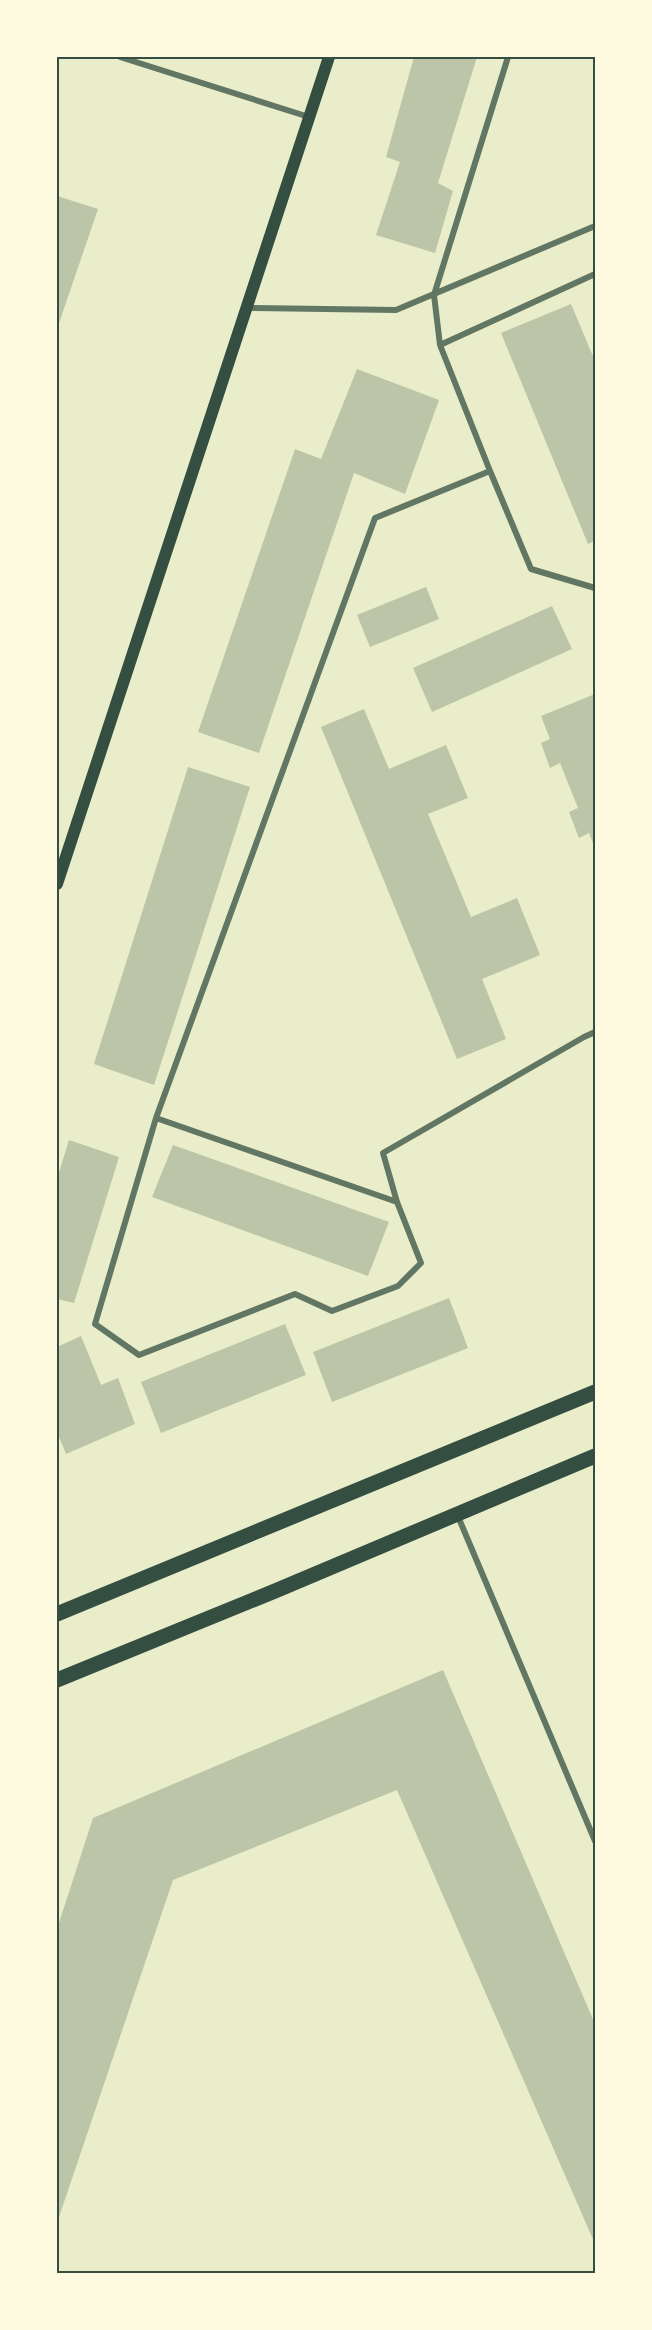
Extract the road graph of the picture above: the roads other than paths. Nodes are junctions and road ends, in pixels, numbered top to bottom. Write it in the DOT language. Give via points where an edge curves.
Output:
graph roads {
  1 [pos="120,57"];
  2 [pos="329,57"];
  3 [pos="508,57"];
  4 [pos="310,117"];
  5 [pos="595,226"];
  6 [pos="595,274"];
  7 [pos="434,295"];
  8 [pos="247,308"];
  9 [pos="440,345"];
  10 [pos="490,471"];
  11 [pos="595,588"];
  12 [pos="57,884"];
  13 [pos="595,1032"];
  14 [pos="156,1118"];
  15 [pos="398,1202"];
  16 [pos="595,1392"];
  17 [pos="595,1456"];
  18 [pos="457,1513"];
  19 [pos="57,1614"];
  20 [pos="57,1680"];
  21 [pos="595,1840"];
  1 -- 4 [label="street"];
  2 -- 4 [label="main road"];
  3 -- 7 [label="street"];
  4 -- 8 [label="main road"];
  5 -- 7 [label="street"];
  6 -- 9 [label="street"];
  7 -- 8 [label="street" via="396,310"];
  7 -- 9 [label="street"];
  8 -- 12 [label="main road"];
  9 -- 10 [label="street"];
  10 -- 11 [label="street" via="531,569"];
  10 -- 14 [label="street" via="375,518"];
  13 -- 15 [label="street" via="383,1153"];
  14 -- 15 [label="street"];
  14 -- 15 [label="street" via="94,1324 139,1355 295,1294 332,1311 398,1286 421,1263"];
  16 -- 19 [label="main road"];
  17 -- 18 [label="main road"];
  18 -- 20 [label="main road"];
  18 -- 21 [label="street"];
}
